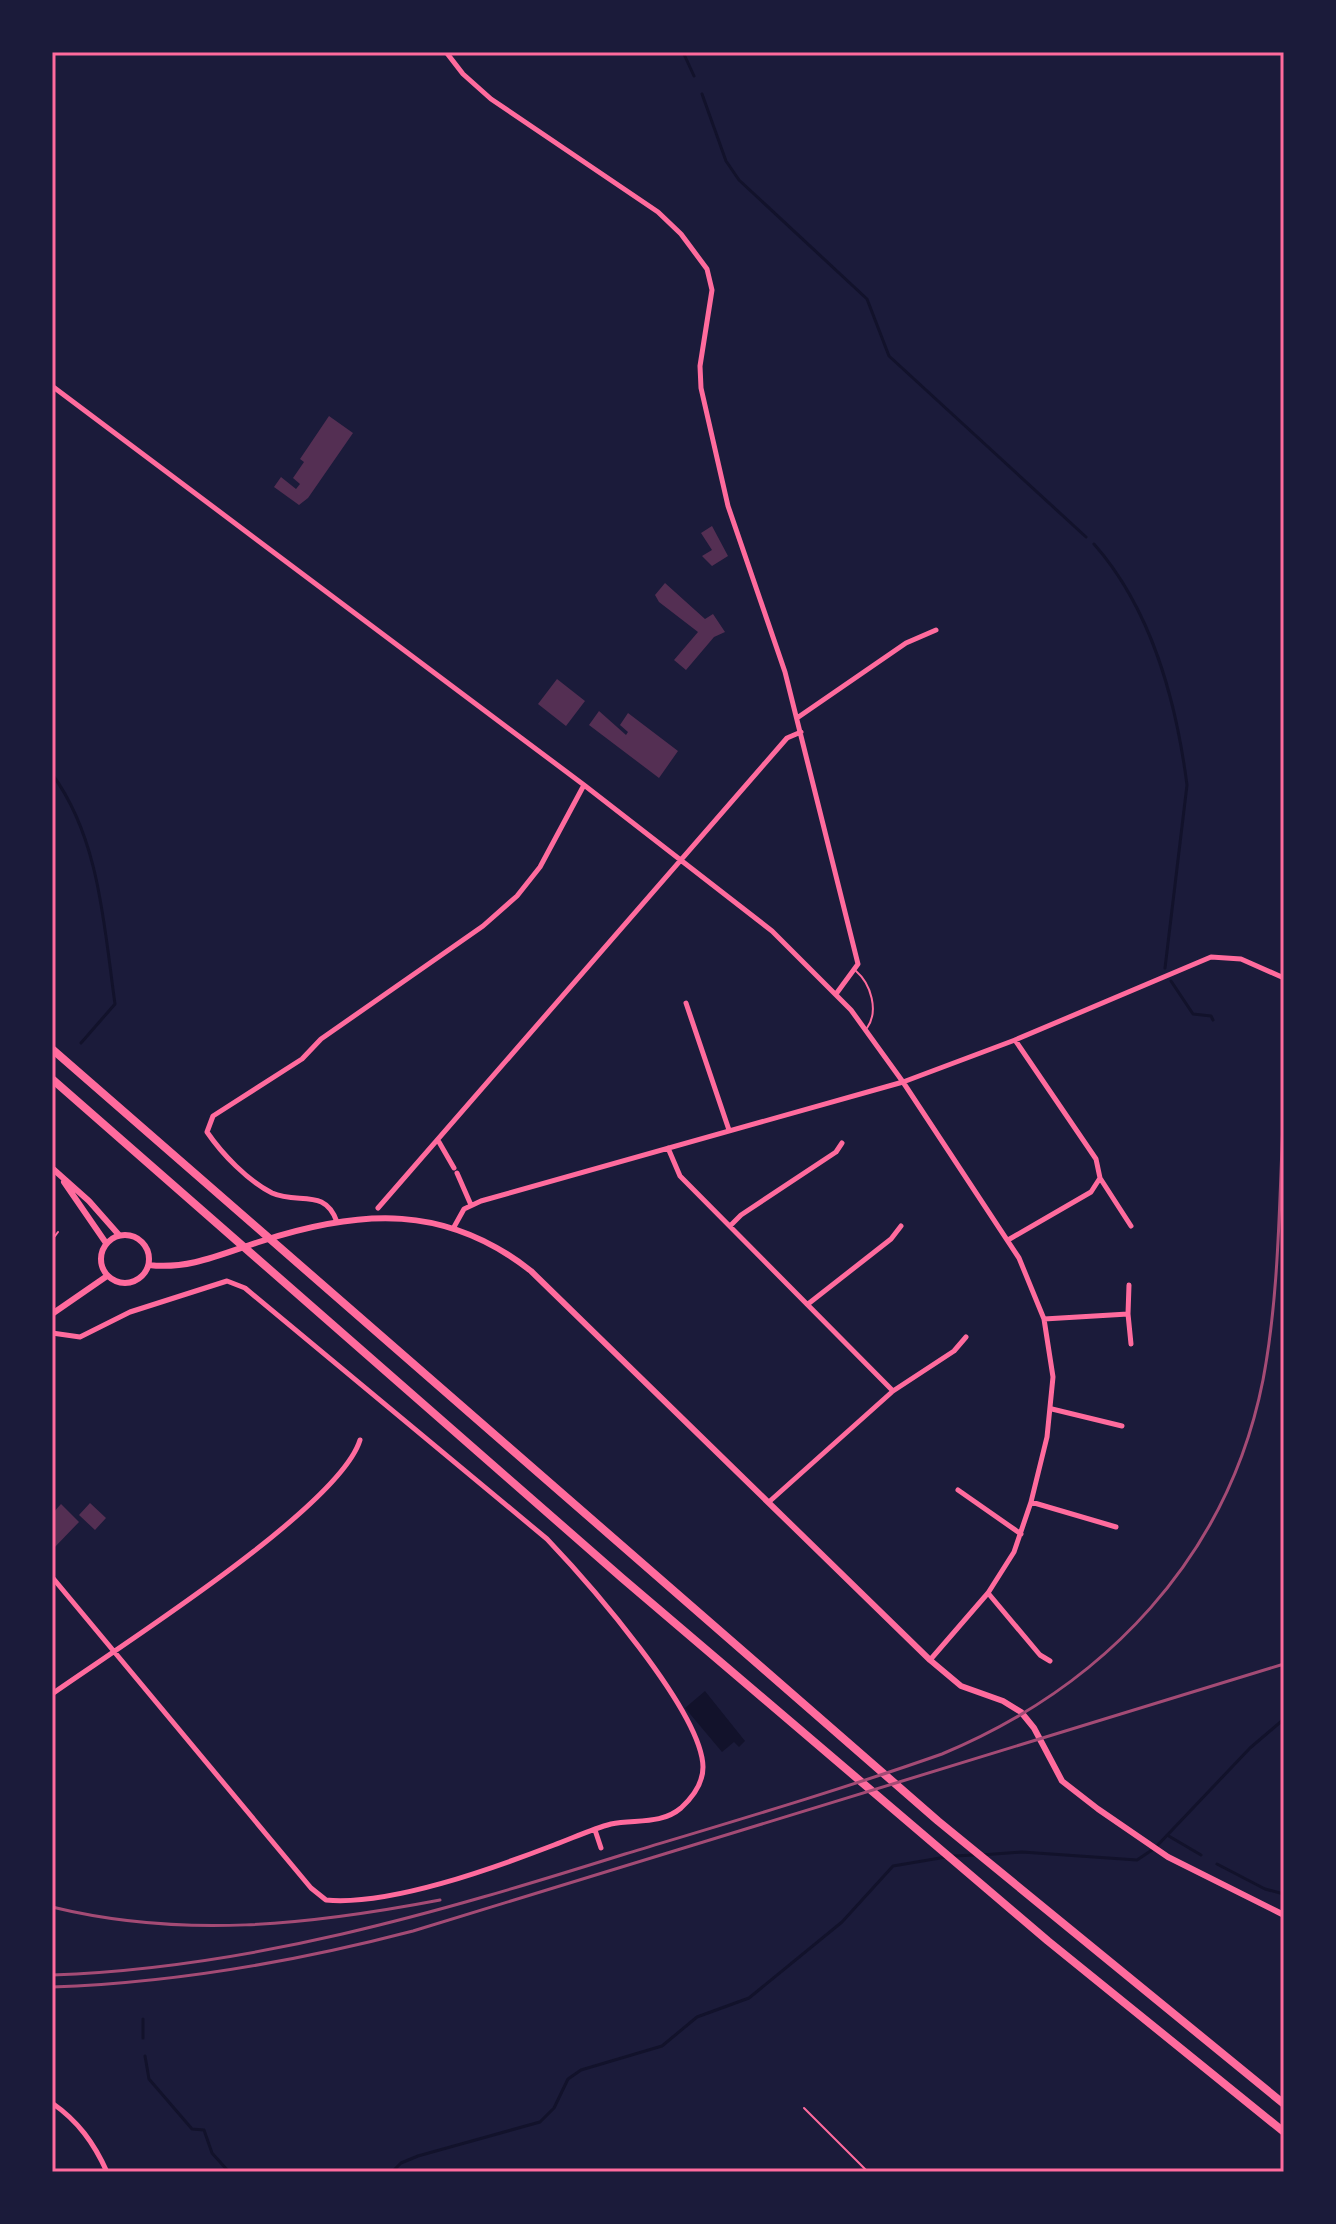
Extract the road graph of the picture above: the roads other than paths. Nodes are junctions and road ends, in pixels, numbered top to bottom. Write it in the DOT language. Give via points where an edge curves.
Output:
graph roads {
  1 [pos="446,52"];
  2 [pos="52,386"];
  3 [pos="936,630"];
  4 [pos="797,718"];
  5 [pos="801,732"];
  6 [pos="584,785"];
  7 [pos="683,861"];
  8 [pos="856,971"];
  9 [pos="1284,978"];
  10 [pos="836,994"];
  11 [pos="686,1003"];
  12 [pos="866,1029"];
  13 [pos="1015,1040"];
  14 [pos="52,1049"];
  15 [pos="52,1079"];
  16 [pos="903,1082"];
  17 [pos="729,1130"];
  18 [pos="439,1142"];
  19 [pos="842,1143"];
  20 [pos="668,1148"];
  21 [pos="52,1168"];
  22 [pos="60,1175"];
  23 [pos="1100,1178"];
  24 [pos="471,1205"];
  25 [pos="378,1208"];
  26 [pos="337,1222"];
  27 [pos="730,1226"];
  28 [pos="901,1226"];
  29 [pos="1131,1226"];
  30 [pos="454,1227"];
  31 [pos="58,1232"];
  32 [pos="119,1235"];
  33 [pos="52,1240"];
  34 [pos="1008,1240"];
  35 [pos="106,1243"];
  36 [pos="149,1265"];
  37 [pos="107,1276"];
  38 [pos="1129,1285"];
  39 [pos="808,1304"];
  40 [pos="52,1314"];
  41 [pos="1128,1314"];
  42 [pos="1044,1319"];
  43 [pos="52,1333"];
  44 [pos="966,1337"];
  45 [pos="1131,1344"];
  46 [pos="893,1391"];
  47 [pos="1052,1409"];
  48 [pos="1122,1426"];
  49 [pos="360,1440"];
  50 [pos="958,1490"];
  51 [pos="770,1501"];
  52 [pos="1031,1502"];
  53 [pos="1116,1527"];
  54 [pos="1021,1534"];
  55 [pos="52,1577"];
  56 [pos="988,1593"];
  57 [pos="114,1650"];
  58 [pos="930,1660"];
  59 [pos="1050,1661"];
  60 [pos="52,1694"];
  61 [pos="595,1830"];
  62 [pos="601,1848"];
  63 [pos="1284,1915"];
  64 [pos="52,2103"];
  65 [pos="1284,2104"];
  66 [pos="1284,2132"];
  67 [pos="107,2172"];
  1 -- 4 [label="street" via="491,99 658,212 707,269 712,290 701,388 728,506"];
  2 -- 6 [label="street"];
  3 -- 4 [label="street" via="906,643"];
  4 -- 5 [label="street"];
  5 -- 7 [label="street" via="787,738"];
  5 -- 8 [label="street" via="857,957"];
  6 -- 7 [label="street"];
  6 -- 26 [label="street" via="532,878 483,926 321,1039 302,1059 213,1116 207,1132 217,1147 259,1184 278,1195 320,1200"];
  7 -- 10 [label="street" via="772,931"];
  7 -- 18 [label="street"];
  8 -- 10 [label="street"];
  8 -- 12 [label="lane" via="863,977 874,1014"];
  9 -- 13 [label="street" via="1241,959 1211,957"];
  10 -- 12 [label="street"];
  11 -- 17 [label="street"];
  12 -- 16 [label="street"];
  13 -- 16 [label="street"];
  13 -- 23 [label="street" via="1096,1159"];
  14 -- 65 [label="highway" via="814,1714 1069,1931"];
  15 -- 66 [label="highway" via="622,1578 1048,1941"];
  16 -- 17 [label="street"];
  16 -- 34 [label="street"];
  17 -- 20 [label="street"];
  18 -- 24 [label="street"];
  18 -- 25 [label="street"];
  19 -- 27 [label="street"];
  20 -- 24 [label="street"];
  20 -- 27 [label="street" via="680,1176"];
  21 -- 22 [label="street"];
  22 -- 32 [label="street"];
  22 -- 35 [label="street"];
  23 -- 29 [label="street"];
  23 -- 34 [label="street" via="1091,1192"];
  24 -- 30 [label="street"];
  26 -- 30 [label="street" via="387,1218"];
  26 -- 36 [label="street" via="183,1266"];
  27 -- 39 [label="street"];
  28 -- 39 [label="street"];
  30 -- 51 [label="street" via="531,1271"];
  31 -- 33 [label="lane"];
  32 -- 35 [label="street"];
  32 -- 36 [label="street" via="142,1242"];
  34 -- 42 [label="street"];
  35 -- 37 [label="street" via="100,1256"];
  36 -- 37 [label="street" via="131,1283"];
  37 -- 40 [label="street"];
  38 -- 41 [label="street"];
  39 -- 46 [label="street"];
  41 -- 42 [label="street"];
  41 -- 45 [label="street"];
  42 -- 47 [label="street" via="1051,1348"];
  43 -- 61 [label="street" via="80,1337 130,1312 227,1281 245,1288 547,1539 592,1585 660,1675 693,1735 703,1766 698,1790 679,1810"];
  44 -- 46 [label="street" via="954,1351"];
  46 -- 51 [label="street"];
  47 -- 48 [label="street"];
  47 -- 52 [label="street"];
  49 -- 57 [label="street" via="342,1470 273,1537"];
  50 -- 54 [label="street"];
  51 -- 58 [label="street"];
  52 -- 53 [label="street"];
  52 -- 54 [label="street"];
  54 -- 56 [label="street"];
  55 -- 57 [label="street"];
  56 -- 58 [label="street"];
  56 -- 59 [label="street"];
  57 -- 60 [label="street"];
  57 -- 61 [label="street" via="326,1900 364,1899 471,1876"];
  58 -- 63 [label="street" via="961,1686 1021,1712 1062,1781 1098,1809 1168,1857"];
  61 -- 62 [label="street"];
  64 -- 67 [label="street" via="96,2147"];
}
